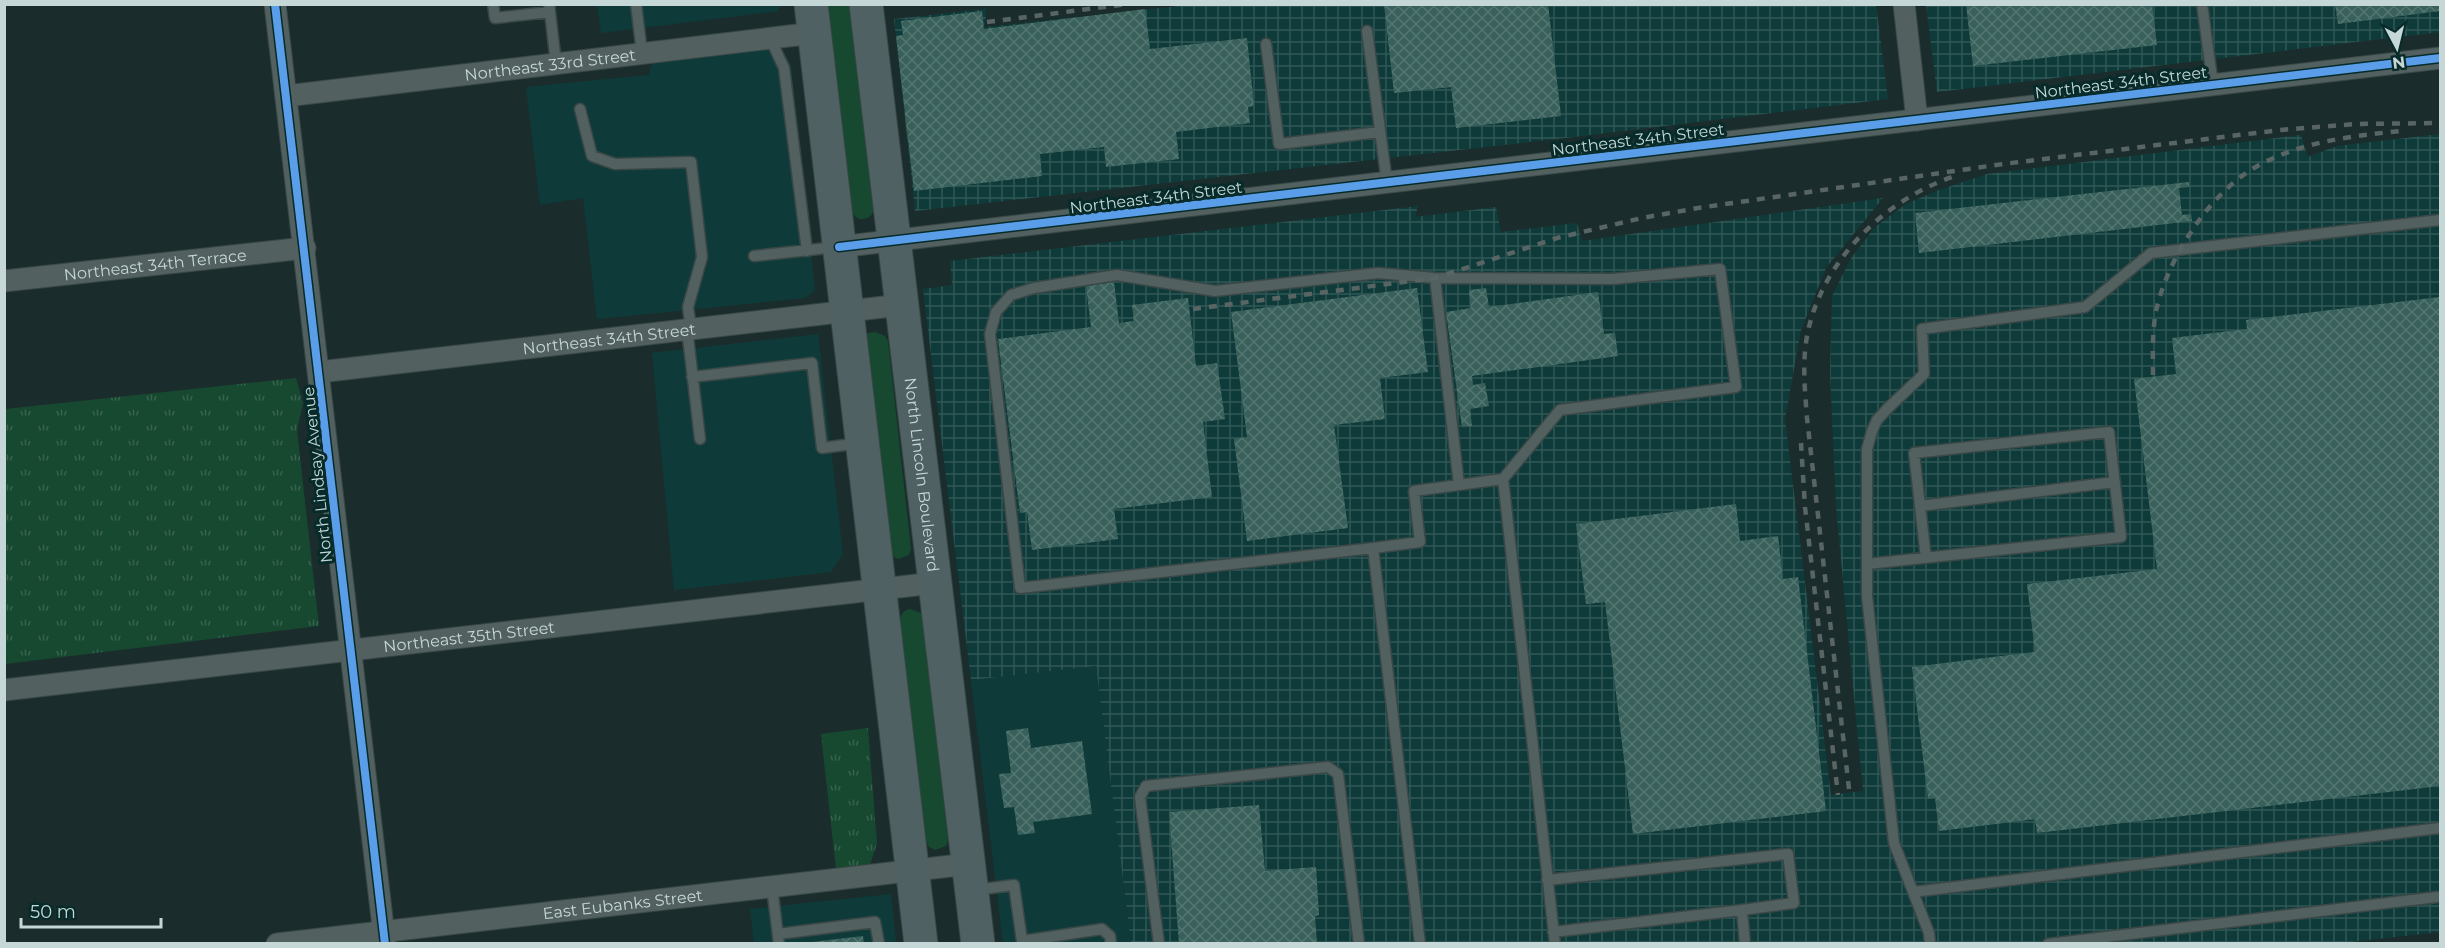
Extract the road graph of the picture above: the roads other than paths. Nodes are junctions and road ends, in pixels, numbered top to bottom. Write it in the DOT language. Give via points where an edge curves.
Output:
graph roads {
  1 [pos="275,4"];
  2 [pos="493,4"];
  3 [pos="636,4"];
  4 [pos="866,4"];
  5 [pos="1904,4"];
  6 [pos="2202,4"];
  7 [pos="550,8"];
  8 [pos="813,19"];
  9 [pos="1367,31"];
  10 [pos="770,38"];
  11 [pos="1266,44"];
  12 [pos="642,53"];
  13 [pos="2440,58"];
  14 [pos="556,63"];
  15 [pos="2213,85"];
  16 [pos="286,96"];
  17 [pos="580,109"];
  18 [pos="1917,120"];
  19 [pos="1380,132"];
  20 [pos="1388,183"];
  21 [pos="2440,220"];
  22 [pos="893,241"];
  23 [pos="839,247"];
  24 [pos="305,248"];
  25 [pos="807,251"];
  26 [pos="754,256"];
  27 [pos="1435,278"];
  28 [pos="4,281"];
  29 [pos="901,304"];
  30 [pos="847,310"];
  31 [pos="689,329"];
  32 [pos="319,372"];
  33 [pos="692,377"];
  34 [pos="699,439"];
  35 [pos="863,443"];
  36 [pos="1503,479"];
  37 [pos="2115,483"];
  38 [pos="1459,485"];
  39 [pos="1920,506"];
  40 [pos="1373,548"];
  41 [pos="1926,558"];
  42 [pos="1867,564"];
  43 [pos="934,583"];
  44 [pos="880,588"];
  45 [pos="350,651"];
  46 [pos="4,690"];
  47 [pos="2440,828"];
  48 [pos="914,870"];
  49 [pos="970,877"];
  50 [pos="1547,880"];
  51 [pos="772,887"];
  52 [pos="1913,892"];
  53 [pos="2437,897"];
  54 [pos="1742,910"];
  55 [pos="1553,932"];
  56 [pos="385,937"];
  57 [pos="778,939"];
  58 [pos="1041,940"];
  59 [pos="277,944"];
  60 [pos="879,944"];
  61 [pos="921,944"];
  62 [pos="978,944"];
  63 [pos="1111,944"];
  64 [pos="1159,944"];
  65 [pos="1359,944"];
  66 [pos="1420,944"];
  67 [pos="1555,944"];
  68 [pos="1745,944"];
  69 [pos="1930,944"];
  70 [pos="2048,944"];
  1 -- 16 [label="street, North Lindsay Avenue"];
  2 -- 7 [label="lane" via="495,18"];
  3 -- 12 [label="lane"];
  4 -- 22 [label="main road, North Lincoln Boulevard"];
  5 -- 18 [label="street"];
  6 -- 15 [label="lane"];
  7 -- 14 [label="lane"];
  8 -- 10 [label="street, Northeast 33rd Street"];
  8 -- 23 [label="main road"];
  9 -- 19 [label="lane"];
  10 -- 12 [label="street, Northeast 33rd Street"];
  10 -- 25 [label="lane" via="784,68"];
  11 -- 19 [label="lane" via="1279,144"];
  12 -- 14 [label="street, Northeast 33rd Street"];
  13 -- 15 [label="street, Northeast 34th Street"];
  14 -- 16 [label="street, Northeast 33rd Street"];
  15 -- 18 [label="street, Northeast 34th Street"];
  16 -- 24 [label="street, North Lindsay Avenue"];
  17 -- 31 [label="lane" via="592,156 615,164 691,162 702,257 688,307"];
  18 -- 20 [label="street, Northeast 34th Street"];
  19 -- 20 [label="lane"];
  20 -- 22 [label="street, Northeast 34th Street"];
  21 -- 42 [label="lane" via="2151,253 2085,307 1922,329 1924,374 1877,420 1867,449"];
  22 -- 23 [label="street, Northeast 34th Street"];
  22 -- 29 [label="main road, North Lincoln Boulevard"];
  23 -- 25 [label="lane"];
  23 -- 30 [label="main road"];
  24 -- 28 [label="street, Northeast 34th Terrace"];
  24 -- 32 [label="street, North Lindsay Avenue"];
  25 -- 26 [label="lane"];
  27 -- 36 [label="lane" via="1613,279 1720,268 1736,387 1560,410"];
  27 -- 38 [label="lane"];
  27 -- 40 [label="lane" via="1378,273 1215,291 1117,274 1011,295 996,312 990,334 1020,588"];
  29 -- 30 [label="street, Northeast 34th Street"];
  29 -- 43 [label="main road, North Lincoln Boulevard"];
  30 -- 31 [label="street, Northeast 34th Street"];
  30 -- 35 [label="main road"];
  31 -- 32 [label="street, Northeast 34th Street"];
  31 -- 33 [label="lane"];
  32 -- 45 [label="street, North Lindsay Avenue"];
  33 -- 34 [label="lane"];
  33 -- 35 [label="lane" via="812,363 822,448"];
  35 -- 44 [label="main road"];
  36 -- 38 [label="lane"];
  36 -- 50 [label="lane"];
  37 -- 39 [label="lane"];
  37 -- 39 [label="lane" via="2109,432 1914,453"];
  37 -- 41 [label="lane" via="2121,537"];
  38 -- 40 [label="lane" via="1414,491 1420,542"];
  39 -- 41 [label="lane"];
  40 -- 66 [label="lane"];
  41 -- 42 [label="lane"];
  42 -- 52 [label="lane" via="1867,596 1894,843"];
  43 -- 44 [label="street, Northeast 35th Street"];
  43 -- 49 [label="main road, North Lincoln Boulevard"];
  44 -- 45 [label="street, Northeast 35th Street"];
  44 -- 48 [label="main road"];
  45 -- 46 [label="street, Northeast 35th Street"];
  45 -- 56 [label="street, North Lindsay Avenue"];
  47 -- 52 [label="lane"];
  48 -- 49 [label="street, East Eubanks Street"];
  48 -- 51 [label="street, East Eubanks Street"];
  48 -- 61 [label="main road"];
  49 -- 58 [label="lane" via="1014,885 1022,942"];
  49 -- 62 [label="main road, North Lincoln Boulevard"];
  50 -- 54 [label="lane" via="1788,854 1794,903"];
  50 -- 55 [label="lane"];
  51 -- 56 [label="street, East Eubanks Street"];
  51 -- 57 [label="lane"];
  52 -- 69 [label="lane"];
  53 -- 70 [label="lane"];
  54 -- 55 [label="lane"];
  54 -- 68 [label="lane"];
  55 -- 67 [label="lane"];
  56 -- 59 [label="street, East Eubanks Street"];
  57 -- 60 [label="lane" via="875,922"];
  58 -- 63 [label="lane" via="1102,928 1110,936"];
  64 -- 65 [label="lane" via="1140,797 1146,786 1328,767 1338,774"];
}
